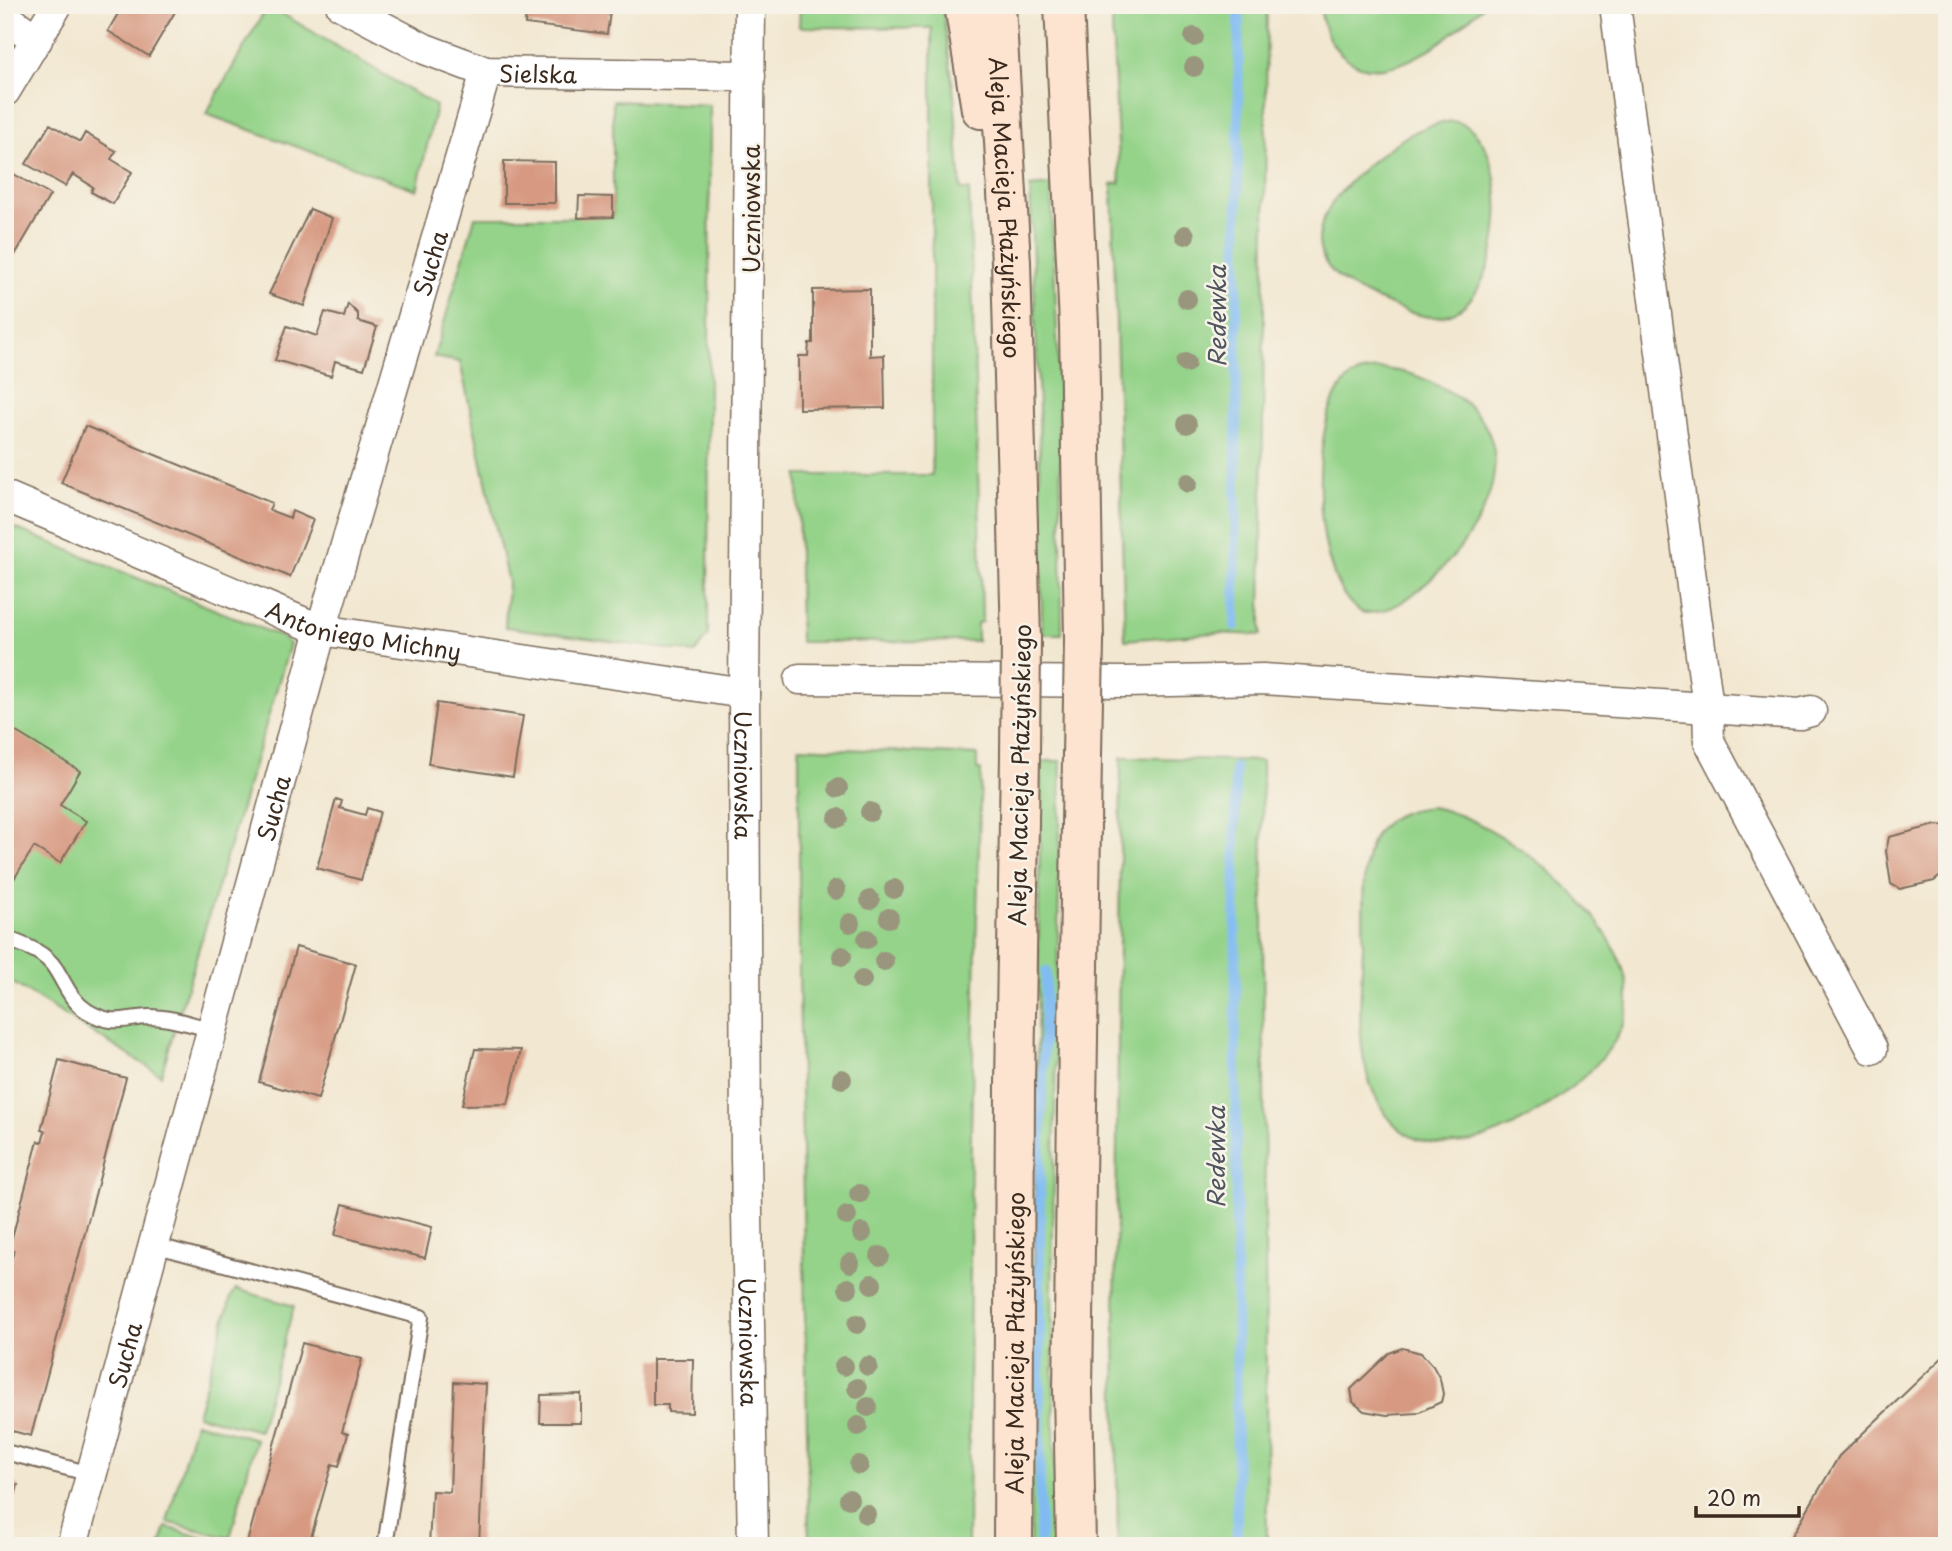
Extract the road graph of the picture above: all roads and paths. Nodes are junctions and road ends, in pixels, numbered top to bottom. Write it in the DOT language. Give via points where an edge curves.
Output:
graph roads {
  1 [pos="58,5"];
  2 [pos="341,5"];
  3 [pos="750,5"];
  4 [pos="964,5"];
  5 [pos="996,5"];
  6 [pos="1064,5"];
  7 [pos="1615,5"];
  8 [pos="5,17"];
  9 [pos="37,40"];
  10 [pos="485,72"];
  11 [pos="750,76"];
  12 [pos="5,91"];
  13 [pos="1011,262"];
  14 [pos="5,496"];
  15 [pos="321,630"];
  16 [pos="800,679"];
  17 [pos="744,693"];
  18 [pos="1708,707"];
  19 [pos="1811,711"];
  20 [pos="5,938"];
  21 [pos="213,1030"];
  22 [pos="1872,1049"];
  23 [pos="154,1245"];
  24 [pos="5,1452"];
  25 [pos="91,1474"];
  26 [pos="72,1546"];
  27 [pos="385,1546"];
  28 [pos="753,1546"];
  29 [pos="1013,1546"];
  30 [pos="1076,1546"];
  1 -- 9 [label="street"];
  2 -- 10 [label="street, Sielska" via="425,49"];
  3 -- 11 [label="street, Uczniowska"];
  4 -- 13 [label="main road"];
  5 -- 13 [label="main road, Aleja Macieja Płażyńskiego"];
  6 -- 30 [label="main road, bridge" via="1079,325 1084,640 1073,1390"];
  7 -- 18 [label="street"];
  8 -- 9 [label="street"];
  9 -- 12 [label="street"];
  10 -- 11 [label="street, Sielska"];
  10 -- 15 [label="street, Sucha"];
  11 -- 17 [label="street, Uczniowska"];
  13 -- 29 [label="main road, Aleja Macieja Płażyńskiego, bridge" via="1021,640"];
  14 -- 15 [label="street, Antoniego Michny"];
  15 -- 17 [label="street, Antoniego Michny"];
  15 -- 21 [label="street, Sucha"];
  16 -- 18 [label="street" via="1263,680"];
  17 -- 28 [label="street, Uczniowska"];
  18 -- 19 [label="street"];
  18 -- 22 [label="street" via="1709,741"];
  20 -- 21 [label="lane" via="37,951 86,1010 118,1023 149,1017"];
  21 -- 23 [label="street, Sucha"];
  23 -- 25 [label="street, Sucha"];
  23 -- 27 [label="lane" via="421,1317"];
  24 -- 25 [label="lane"];
  25 -- 26 [label="street, Sucha"];
}
